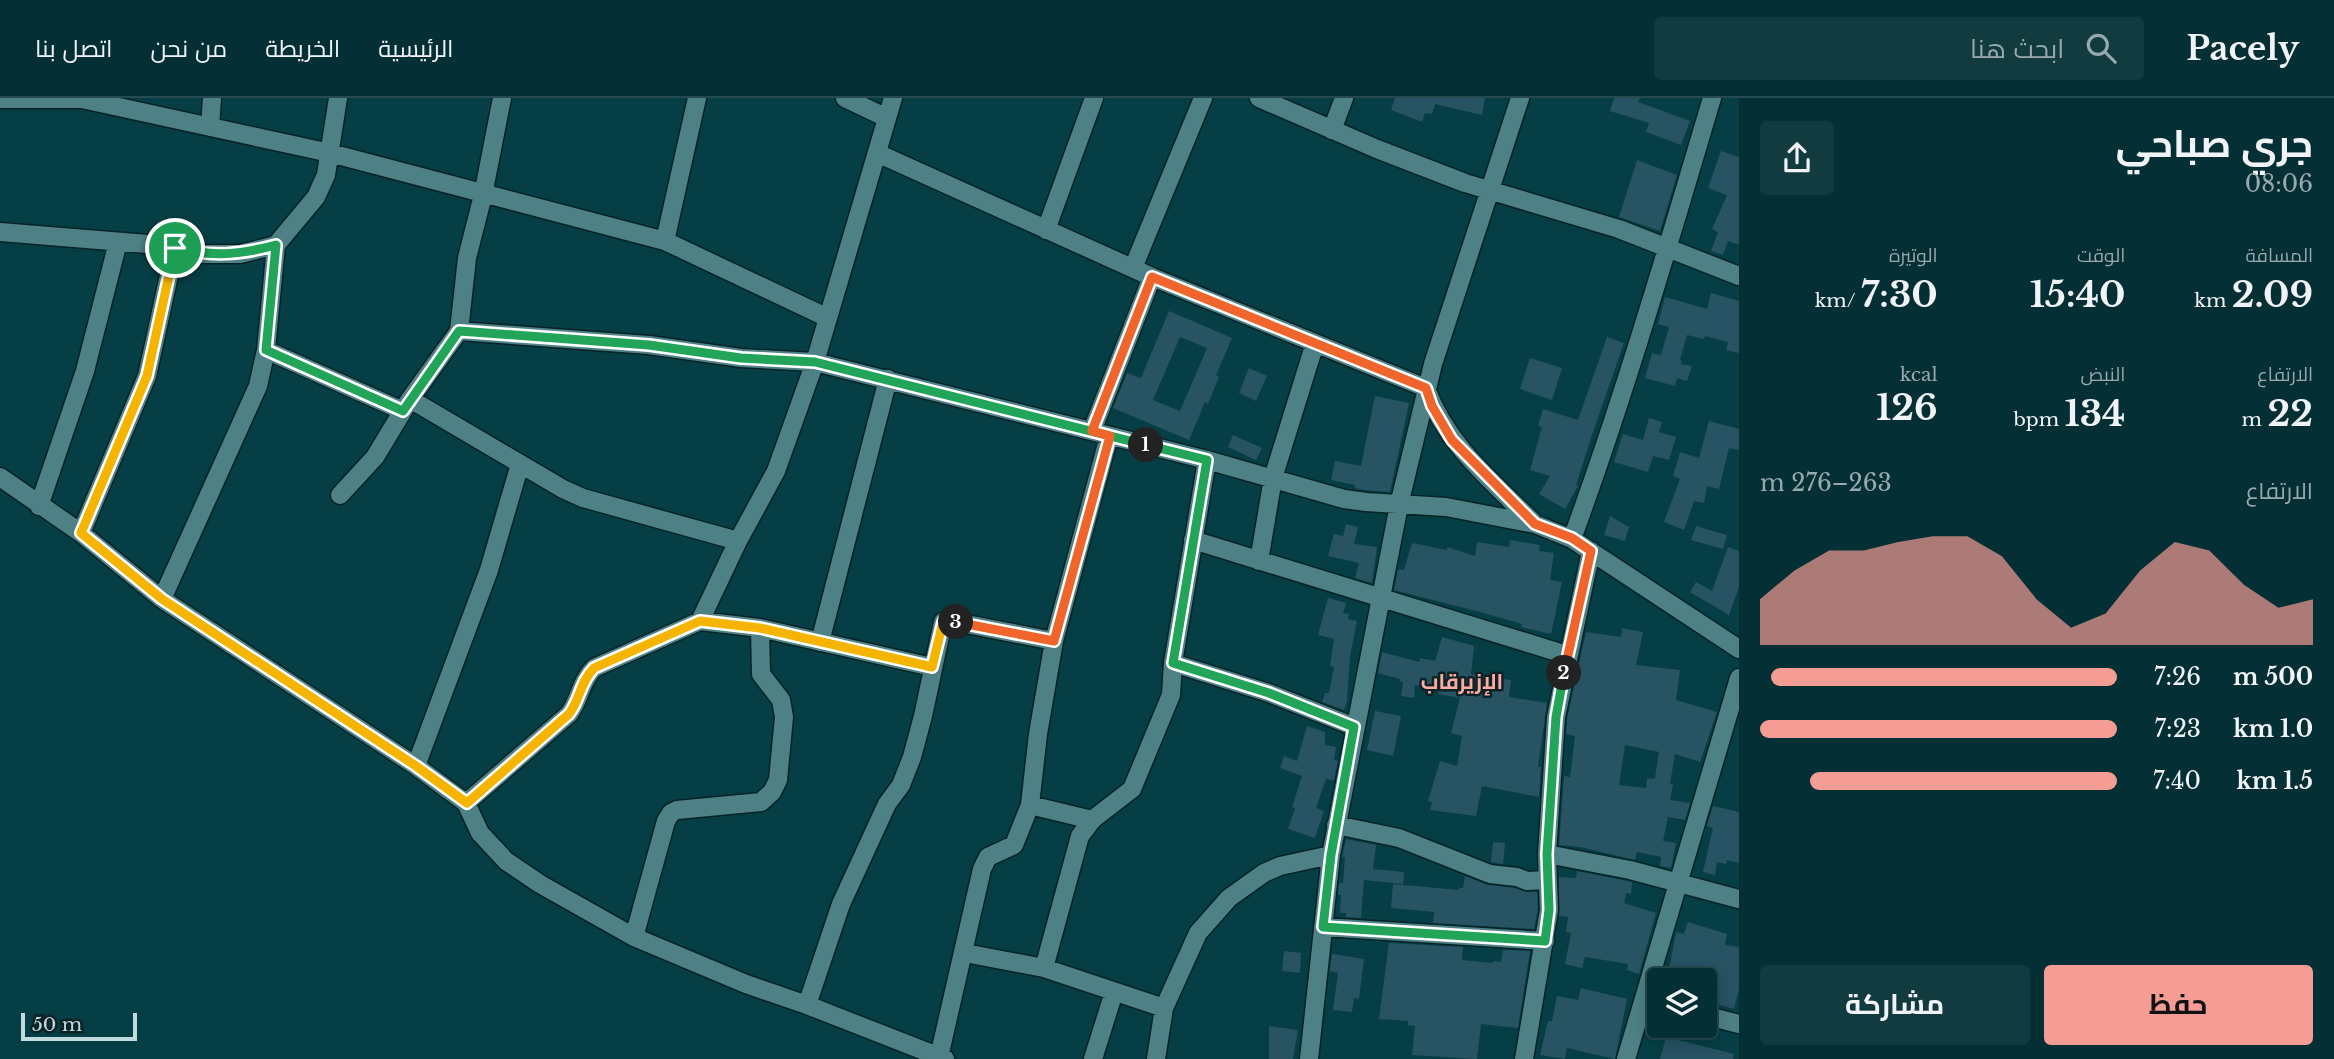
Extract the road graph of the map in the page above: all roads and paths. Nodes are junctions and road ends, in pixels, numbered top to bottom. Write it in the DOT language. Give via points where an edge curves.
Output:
graph roads {
  1 [pos="82,98"];
  2 [pos="212,98"];
  3 [pos="338,98"];
  4 [pos="502,98"];
  5 [pos="697,98"];
  6 [pos="845,98"];
  7 [pos="894,98"];
  8 [pos="1094,98"];
  9 [pos="1203,98"];
  10 [pos="1259,98"];
  11 [pos="1344,98"];
  12 [pos="1520,98"];
  13 [pos="1712,98"];
  14 [pos="0,99"];
  15 [pos="887,118"];
  16 [pos="210,127"];
  17 [pos="1332,130"];
  18 [pos="330,153"];
  19 [pos="877,153"];
  20 [pos="1491,190"];
  21 [pos="483,195"];
  22 [pos="1046,230"];
  23 [pos="0,232"];
  24 [pos="665,241"];
  25 [pos="118,242"];
  26 [pos="276,245"];
  27 [pos="1667,247"];
  28 [pos="175,248"];
  29 [pos="1133,268"];
  30 [pos="1739,276"];
  31 [pos="1152,277"];
  32 [pos="828,318"];
  33 [pos="459,331"];
  34 [pos="1315,343"];
  35 [pos="266,350"];
  36 [pos="815,362"];
  37 [pos="888,379"];
  38 [pos="1426,388"];
  39 [pos="406,405"];
  40 [pos="1101,434"];
  41 [pos="1207,460"];
  42 [pos="520,464"];
  43 [pos="0,477"];
  44 [pos="1273,478"];
  45 [pos="340,495"];
  46 [pos="1399,505"];
  47 [pos="39,506"];
  48 [pos="1535,524"];
  49 [pos="81,533"];
  50 [pos="1572,538"];
  51 [pos="738,541"];
  52 [pos="1194,541"];
  53 [pos="1591,551"];
  54 [pos="1259,561"];
  55 [pos="162,599"];
  56 [pos="1381,599"];
  57 [pos="700,621"];
  58 [pos="760,628"];
  59 [pos="1054,641"];
  60 [pos="820,642"];
  61 [pos="1739,649"];
  62 [pos="1567,655"];
  63 [pos="1173,663"];
  64 [pos="932,667"];
  65 [pos="1739,678"];
  66 [pos="1354,727"];
  67 [pos="416,766"];
  68 [pos="467,803"];
  69 [pos="1030,805"];
  70 [pos="1093,820"];
  71 [pos="1336,825"];
  72 [pos="1547,854"];
  73 [pos="1331,855"];
  74 [pos="1548,880"];
  75 [pos="1677,882"];
  76 [pos="1739,900"];
  77 [pos="1323,927"];
  78 [pos="634,937"];
  79 [pos="1545,941"];
  80 [pos="965,953"];
  81 [pos="1044,968"];
  82 [pos="1658,968"];
  83 [pos="1114,992"];
  84 [pos="807,1005"];
  85 [pos="1164,1008"];
  86 [pos="1647,1010"];
  87 [pos="1717,1018"];
  88 [pos="1739,1024"];
  89 [pos="942,1058"];
  90 [pos="1093,1059"];
  91 [pos="1156,1059"];
  92 [pos="1309,1059"];
  93 [pos="1524,1059"];
  94 [pos="1626,1059"];
  1 -- 14 [label="street"];
  1 -- 16 [label="street"];
  2 -- 16 [label="street"];
  3 -- 18 [label="street"];
  4 -- 21 [label="street"];
  5 -- 24 [label="street"];
  6 -- 15 [label="street"];
  7 -- 15 [label="street"];
  8 -- 22 [label="street"];
  9 -- 29 [label="street"];
  10 -- 17 [label="street"];
  11 -- 17 [label="street"];
  12 -- 20 [label="street"];
  13 -- 27 [label="street"];
  15 -- 19 [label="street"];
  16 -- 18 [label="street"];
  17 -- 20 [label="street"];
  18 -- 21 [label="street"];
  18 -- 26 [label="street" via="316,197"];
  19 -- 22 [label="street"];
  19 -- 32 [label="street"];
  20 -- 27 [label="street"];
  20 -- 38 [label="street"];
  21 -- 24 [label="street"];
  21 -- 33 [label="street" via="467,258"];
  22 -- 29 [label="street"];
  23 -- 25 [label="street"];
  24 -- 32 [label="street"];
  25 -- 28 [label="street"];
  25 -- 47 [label="street" via="85,371"];
  26 -- 28 [label="street" via="240,254 201,254"];
  26 -- 35 [label="street"];
  27 -- 30 [label="street"];
  27 -- 50 [label="street"];
  28 -- 49 [label="street" via="147,376"];
  29 -- 31 [label="street"];
  31 -- 34 [label="street"];
  31 -- 40 [label="street"];
  32 -- 36 [label="street"];
  33 -- 36 [label="street"];
  33 -- 39 [label="street"];
  34 -- 38 [label="street"];
  34 -- 44 [label="street"];
  35 -- 39 [label="street"];
  35 -- 55 [label="street" via="258,386"];
  36 -- 37 [label="street"];
  36 -- 51 [label="street" via="776,471"];
  37 -- 40 [label="street"];
  37 -- 60 [label="street"];
  38 -- 46 [label="street"];
  38 -- 48 [label="street" via="1452,440"];
  39 -- 42 [label="street"];
  39 -- 45 [label="street" via="375,457"];
  40 -- 41 [label="street"];
  40 -- 59 [label="street"];
  41 -- 44 [label="street"];
  41 -- 52 [label="street"];
  42 -- 51 [label="street" via="583,498"];
  42 -- 67 [label="street" via="489,570"];
  43 -- 47 [label="street"];
  44 -- 46 [label="street" via="1345,499"];
  44 -- 54 [label="street"];
  46 -- 48 [label="street" via="1463,509"];
  46 -- 56 [label="street"];
  47 -- 49 [label="street"];
  48 -- 50 [label="street"];
  49 -- 55 [label="street"];
  50 -- 53 [label="street"];
  51 -- 57 [label="street"];
  52 -- 54 [label="street"];
  52 -- 63 [label="street"];
  53 -- 61 [label="street"];
  53 -- 62 [label="street"];
  54 -- 56 [label="street"];
  55 -- 67 [label="street"];
  56 -- 62 [label="street"];
  56 -- 66 [label="street"];
  57 -- 58 [label="street"];
  57 -- 68 [label="street" via="594,668 569,714"];
  58 -- 60 [label="street"];
  58 -- 78 [label="street" via="761,674 780,700 784,717 778,780 761,802 671,813"];
  59 -- 64 [label="street" via="943,622"];
  59 -- 69 [label="street"];
  60 -- 64 [label="street"];
  62 -- 72 [label="street" via="1556,717"];
  63 -- 66 [label="street" via="1269,693"];
  63 -- 70 [label="street" via="1171,695 1132,789"];
  64 -- 84 [label="street" via="912,757 841,904"];
  65 -- 75 [label="street"];
  66 -- 71 [label="street"];
  67 -- 68 [label="street"];
  68 -- 78 [label="street" via="480,833 506,861"];
  69 -- 70 [label="street"];
  69 -- 80 [label="street" via="1014,845 988,857 982,869"];
  70 -- 81 [label="street" via="1080,836"];
  71 -- 73 [label="street"];
  71 -- 74 [label="street" via="1399,838 1490,874"];
  72 -- 74 [label="street"];
  72 -- 75 [label="street"];
  73 -- 77 [label="street"];
  73 -- 85 [label="street" via="1280,866 1229,898 1198,933"];
  74 -- 79 [label="street"];
  75 -- 76 [label="street"];
  75 -- 82 [label="street"];
  77 -- 79 [label="street"];
  77 -- 92 [label="street"];
  78 -- 84 [label="street"];
  79 -- 93 [label="street"];
  80 -- 81 [label="street"];
  80 -- 89 [label="street"];
  81 -- 83 [label="street"];
  83 -- 85 [label="street"];
  83 -- 90 [label="street"];
  84 -- 89 [label="street"];
  85 -- 91 [label="street"];
  86 -- 94 [label="street"];
  87 -- 88 [label="street"];
}
